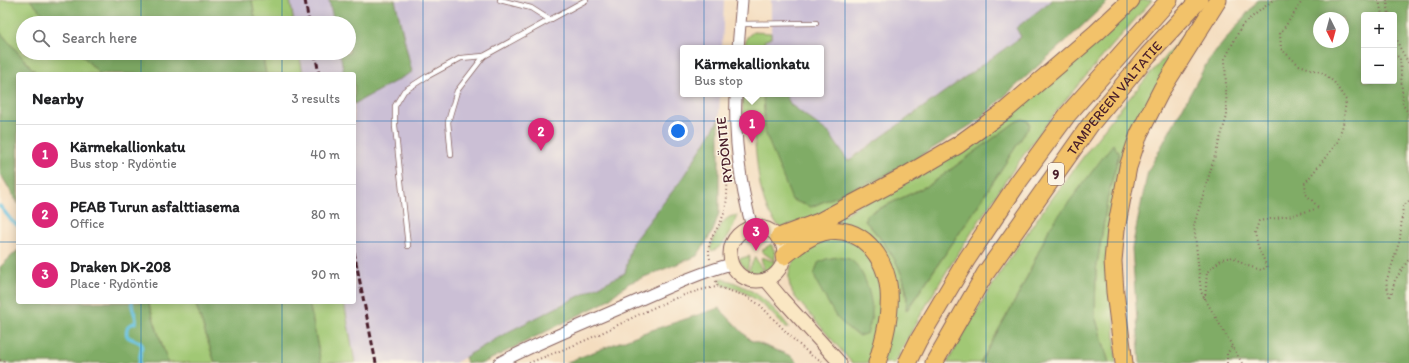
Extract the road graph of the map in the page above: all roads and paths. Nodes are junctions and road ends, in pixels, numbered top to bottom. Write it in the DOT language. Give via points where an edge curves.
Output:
graph roads {
  1 [pos="500,0"];
  2 [pos="586,0"];
  3 [pos="742,0"];
  4 [pos="1131,0"];
  5 [pos="1169,0"];
  6 [pos="1199,0"];
  7 [pos="1218,0"];
  8 [pos="1273,0"];
  9 [pos="1303,0"];
  10 [pos="1379,0"];
  11 [pos="1387,0"];
  12 [pos="1381,12"];
  13 [pos="1389,12"];
  14 [pos="550,20"];
  15 [pos="816,23"];
  16 [pos="739,24"];
  17 [pos="1397,39"];
  18 [pos="738,45"];
  19 [pos="484,56"];
  20 [pos="1397,56"];
  21 [pos="1409,64"];
  22 [pos="736,97"];
  23 [pos="1409,114"];
  24 [pos="725,138"];
  25 [pos="451,155"];
  26 [pos="1409,201"];
  27 [pos="752,227"];
  28 [pos="778,237"];
  29 [pos="408,246"];
  30 [pos="784,256"];
  31 [pos="1409,259"];
  32 [pos="732,264"];
  33 [pos="712,269"];
  34 [pos="766,280"];
  35 [pos="718,287"];
  36 [pos="1205,299"];
  37 [pos="1232,346"];
  38 [pos="0,360"];
  39 [pos="840,362"];
  40 [pos="8,363"];
  41 [pos="499,363"];
  42 [pos="529,363"];
  43 [pos="825,363"];
  44 [pos="877,363"];
  45 [pos="907,363"];
  46 [pos="934,363"];
  47 [pos="1124,363"];
  48 [pos="1227,363"];
  49 [pos="1242,363"];
  1 -- 14 [label="lane" via="531,8"];
  2 -- 14 [label="lane"];
  3 -- 16 [label="street"];
  4 -- 28 [label="highway" via="1024,96 958,145 819,222"];
  5 -- 45 [label="highway, TAMPEREEN VALTATIE / 9" via="1068,114 1019,181 967,259"];
  6 -- 46 [label="highway, TAMPEREEN VALTATIE / 9" via="1148,55 1090,125 985,274"];
  7 -- 47 [label="highway" via="1162,89 1139,134 1128,167 1117,222 1113,261"];
  8 -- 36 [label="path" via="1242,25 1225,59 1227,116 1194,225 1201,292"];
  9 -- 36 [label="path" via="1280,34 1281,50 1299,65 1323,73 1334,82 1346,100 1343,125 1336,143 1305,183 1306,194 1319,208 1259,221 1255,232 1266,267 1261,270 1232,257 1222,259 1208,272"];
  10 -- 12 [label="path"];
  11 -- 13 [label="path"];
  14 -- 19 [label="lane"];
  15 -- 16 [label="lane"];
  16 -- 18 [label="street"];
  17 -- 21 [label="path"];
  19 -- 25 [label="lane" via="457,91 448,122"];
  19 -- 29 [label="lane" via="461,58 426,77 404,91 395,106"];
  20 -- 23 [label="path" via="1400,58 1404,106"];
  22 -- 27 [label="street, RYDÖNTIE" via="738,158"];
  24 -- 33 [label="path" via="727,200 724,214 708,248"];
  26 -- 31 [label="path" via="1403,206 1400,239 1386,282 1390,298 1395,280"];
  27 -- 28 [label="main road" via="769,229"];
  27 -- 32 [label="main road" via="741,231 732,242"];
  28 -- 30 [label="main road" via="782,242"];
  30 -- 34 [label="main road" via="780,268"];
  30 -- 44 [label="highway" via="804,240 823,232 850,233 863,239 870,246 882,262 889,291 889,314"];
  32 -- 33 [label="street"];
  32 -- 34 [label="main road" via="736,272 743,277 750,280"];
  33 -- 35 [label="path"];
  33 -- 41 [label="street"];
  34 -- 39 [label="main road"];
  35 -- 42 [label="path" via="693,292 669,301 593,337"];
  35 -- 43 [label="path" via="746,296 760,305 795,341 812,356"];
  36 -- 37 [label="path"];
  37 -- 48 [label="path" via="1227,354"];
  37 -- 49 [label="path"];
  38 -- 40 [label="path"];
}
